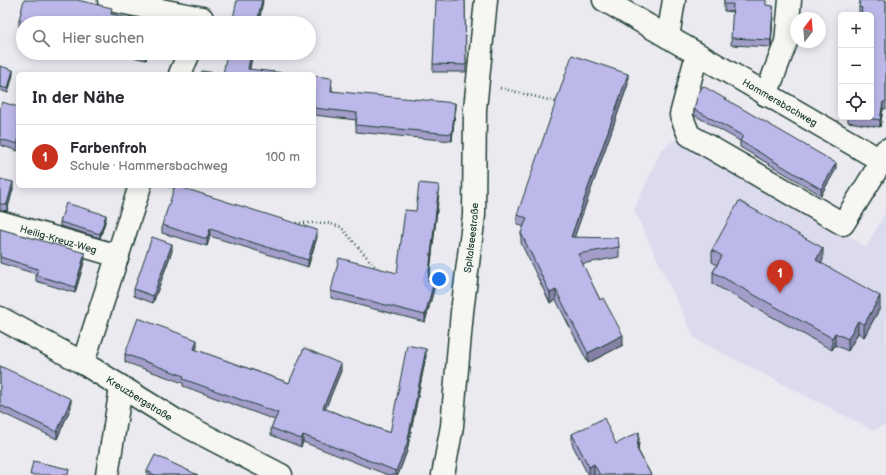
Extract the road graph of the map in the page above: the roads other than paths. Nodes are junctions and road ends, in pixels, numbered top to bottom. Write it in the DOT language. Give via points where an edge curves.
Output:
graph roads {
  1 [pos="109,0"];
  2 [pos="486,0"];
  3 [pos="604,0"];
  4 [pos="674,0"];
  5 [pos="790,0"];
  6 [pos="203,14"];
  7 [pos="668,37"];
  8 [pos="697,54"];
  9 [pos="186,60"];
  10 [pos="181,72"];
  11 [pos="766,95"];
  12 [pos="884,156"];
  13 [pos="139,188"];
  14 [pos="0,222"];
  15 [pos="118,256"];
  16 [pos="0,318"];
  17 [pos="83,363"];
  18 [pos="121,388"];
  19 [pos="107,475"];
  20 [pos="281,475"];
  21 [pos="443,475"];
  1 -- 6 [label="street"];
  2 -- 21 [label="street, Spitalseestraße" via="475,109 474,215 452,426"];
  3 -- 7 [label="street, Hammersbachweg"];
  4 -- 7 [label="street"];
  5 -- 11 [label="street" via="786,42"];
  7 -- 8 [label="street, Hammersbachweg"];
  8 -- 11 [label="street, Hammersbachweg"];
  8 -- 12 [label="street" via="681,116 689,135 843,224"];
  9 -- 10 [label="street"];
  11 -- 12 [label="street, Hammersbachweg"];
  13 -- 15 [label="street"];
  14 -- 15 [label="street, Heilig-Kreuz-Weg"];
  15 -- 17 [label="street"];
  16 -- 17 [label="street, Kreuzbergstraße"];
  17 -- 18 [label="street, Kreuzbergstraße"];
  18 -- 19 [label="street"];
  18 -- 20 [label="street, Kreuzbergstraße" via="175,420"];
}
